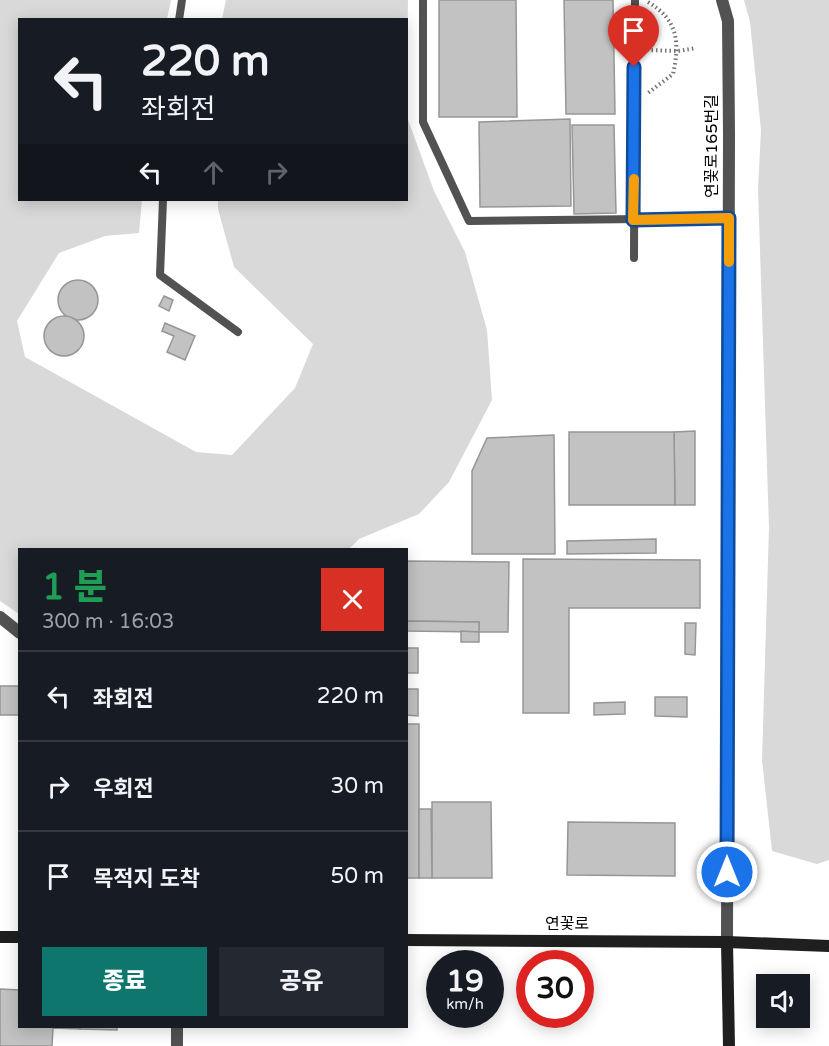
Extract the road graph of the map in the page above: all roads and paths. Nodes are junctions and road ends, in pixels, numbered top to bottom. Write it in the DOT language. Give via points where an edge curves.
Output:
graph roads {
  1 [pos="182,0"];
  2 [pos="423,0"];
  3 [pos="635,0"];
  4 [pos="645,0"];
  5 [pos="723,0"];
  6 [pos="179,18"];
  7 [pos="696,48"];
  8 [pos="634,50"];
  9 [pos="678,51"];
  10 [pos="634,100"];
  11 [pos="163,201"];
  12 [pos="729,218"];
  13 [pos="633,220"];
  14 [pos="634,258"];
  15 [pos="238,333"];
  16 [pos="0,617"];
  17 [pos="18,631"];
  18 [pos="0,937"];
  19 [pos="18,937"];
  20 [pos="408,940"];
  21 [pos="727,942"];
  22 [pos="829,946"];
  23 [pos="177,1028"];
  24 [pos="177,1046"];
  25 [pos="729,1046"];
  1 -- 6 [label="lane"];
  2 -- 13 [label="lane" via="423,122 469,221"];
  3 -- 8 [label="lane"];
  4 -- 9 [label="path" via="661,10 674,28"];
  5 -- 12 [label="street, 연꽃로165번길" via="728,21"];
  7 -- 9 [label="path"];
  8 -- 9 [label="path"];
  8 -- 10 [label="lane"];
  9 -- 10 [label="path" via="673,74"];
  10 -- 13 [label="lane"];
  11 -- 15 [label="lane" via="160,275"];
  12 -- 13 [label="lane"];
  12 -- 21 [label="street, 연꽃로165번길"];
  13 -- 14 [label="lane"];
  16 -- 17 [label="street"];
  18 -- 19 [label="street"];
  20 -- 21 [label="street, 연꽃로"];
  21 -- 22 [label="street, 연꽃로"];
  21 -- 25 [label="street"];
  23 -- 24 [label="street"];
}
